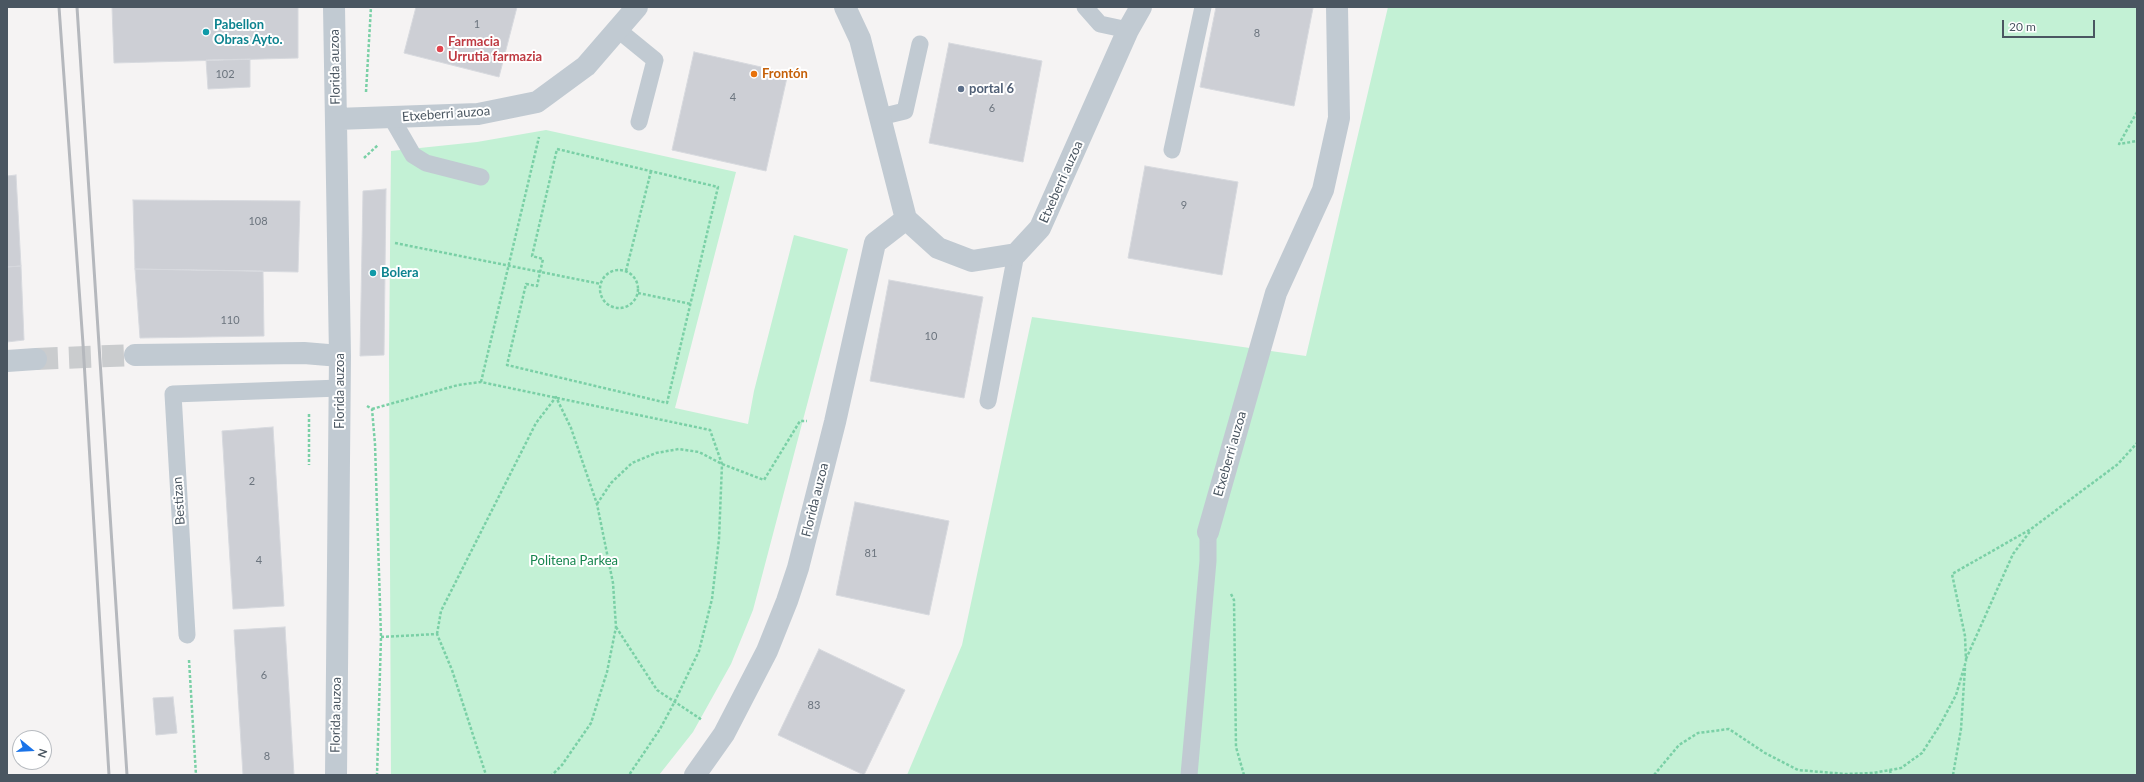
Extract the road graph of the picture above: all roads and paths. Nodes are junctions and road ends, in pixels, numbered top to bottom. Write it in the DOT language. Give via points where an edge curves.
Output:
graph roads {
  1 [pos="334,7"];
  2 [pos="637,7"];
  3 [pos="845,7"];
  4 [pos="1085,7"];
  5 [pos="1141,7"];
  6 [pos="1203,7"];
  7 [pos="1337,7"];
  8 [pos="617,29"];
  9 [pos="1128,30"];
  10 [pos="920,44"];
  11 [pos="2137,112"];
  12 [pos="391,117"];
  13 [pos="880,117"];
  14 [pos="336,119"];
  15 [pos="639,122"];
  16 [pos="539,137"];
  17 [pos="2137,141"];
  18 [pos="1172,150"];
  19 [pos="651,172"];
  20 [pos="481,177"];
  21 [pos="906,219"];
  22 [pos="395,243"];
  23 [pos="1016,254"];
  24 [pos="509,266"];
  25 [pos="626,271"];
  26 [pos="540,273"];
  27 [pos="601,284"];
  28 [pos="638,293"];
  29 [pos="690,304"];
  30 [pos="136,355"];
  31 [pos="340,356"];
  32 [pos="36,359"];
  33 [pos="7,361"];
  34 [pos="481,382"];
  35 [pos="340,388"];
  36 [pos="556,397"];
  37 [pos="988,401"];
  38 [pos="372,409"];
  39 [pos="836,422"];
  40 [pos="2137,443"];
  41 [pos="722,464"];
  42 [pos="597,504"];
  43 [pos="2031,529"];
  44 [pos="1208,532"];
  45 [pos="1208,561"];
  46 [pos="616,627"];
  47 [pos="437,634"];
  48 [pos="187,635"];
  49 [pos="381,637"];
  50 [pos="1966,661"];
  51 [pos="674,704"];
  52 [pos="1890,770"];
  53 [pos="196,775"];
  54 [pos="336,775"];
  55 [pos="377,775"];
  56 [pos="486,775"];
  57 [pos="552,775"];
  58 [pos="629,775"];
  59 [pos="695,775"];
  60 [pos="1188,775"];
  61 [pos="1244,775"];
  62 [pos="1654,775"];
  63 [pos="1891,775"];
  64 [pos="1953,775"];
  1 -- 14 [label="street, Florida auzoa"];
  2 -- 8 [label="street, Etxeberri auzoa"];
  3 -- 13 [label="street" via="860,39"];
  4 -- 9 [label="lane" via="1100,24"];
  5 -- 9 [label="street, Etxeberri auzoa"];
  6 -- 18 [label="lane"];
  7 -- 44 [label="street, Etxeberri auzoa" via="1339,118 1323,190 1276,293"];
  8 -- 12 [label="street, Etxeberri auzoa" via="586,66 538,102 478,114"];
  8 -- 15 [label="lane" via="655,60"];
  9 -- 23 [label="street, Etxeberri auzoa" via="1040,228"];
  10 -- 13 [label="lane" via="905,111"];
  11 -- 17 [label="path" via="2119,144"];
  12 -- 14 [label="street, Etxeberri auzoa"];
  12 -- 20 [label="lane" via="413,155 426,163"];
  13 -- 21 [label="street"];
  14 -- 31 [label="street, Florida auzoa"];
  16 -- 24 [label="path"];
  19 -- 25 [label="path"];
  19 -- 26 [label="path" via="557,149 532,256 543,259"];
  19 -- 29 [label="path" via="718,187"];
  21 -- 23 [label="street" via="938,248 972,261"];
  21 -- 39 [label="street, Florida auzoa" via="875,243"];
  22 -- 24 [label="path"];
  23 -- 37 [label="lane"];
  24 -- 26 [label="path"];
  24 -- 34 [label="path"];
  25 -- 27 [label="path" via="614,270 608,273"];
  25 -- 28 [label="path" via="636,280"];
  26 -- 27 [label="path"];
  26 -- 29 [label="path" via="538,286 526,284 506,365 667,403"];
  27 -- 28 [label="path" via="602,297 606,303 618,308 631,304"];
  28 -- 29 [label="path"];
  30 -- 31 [label="street" via="304,353"];
  31 -- 35 [label="street, Florida auzoa"];
  32 -- 33 [label="street"];
  34 -- 36 [label="path"];
  34 -- 38 [label="path" via="458,385"];
  35 -- 38 [label="path"];
  35 -- 48 [label="lane, Bestizan" via="173,394"];
  35 -- 54 [label="street, Florida auzoa"];
  36 -- 41 [label="path" via="710,430"];
  36 -- 42 [label="path" via="571,428"];
  36 -- 47 [label="path" via="536,424 441,611"];
  38 -- 49 [label="path"];
  39 -- 41 [label="path" via="800,421 764,480"];
  39 -- 59 [label="street, Florida auzoa" via="787,601 767,651 724,734"];
  40 -- 43 [label="path" via="2118,464"];
  41 -- 42 [label="path" via="699,452 679,449 656,453 632,463 611,483"];
  41 -- 51 [label="path" via="719,539 712,599 699,651"];
  42 -- 46 [label="path" via="613,583"];
  43 -- 50 [label="path" via="2013,554"];
  43 -- 50 [label="path" via="1952,574 1965,636"];
  44 -- 45 [label="lane"];
  45 -- 60 [label="lane"];
  45 -- 61 [label="path" via="1223,578 1234,600 1236,747"];
  46 -- 51 [label="path" via="658,690"];
  46 -- 57 [label="path" via="608,672 591,723"];
  47 -- 49 [label="path"];
  47 -- 56 [label="path" via="452,670"];
  48 -- 53 [label="path"];
  49 -- 55 [label="path"];
  50 -- 52 [label="path" via="1956,695 1922,753 1900,768"];
  50 -- 64 [label="path"];
  51 -- 58 [label="path"];
  52 -- 62 [label="path" via="1846,774 1798,770 1765,753 1729,729 1698,734 1679,745"];
  52 -- 63 [label="path"];
}
